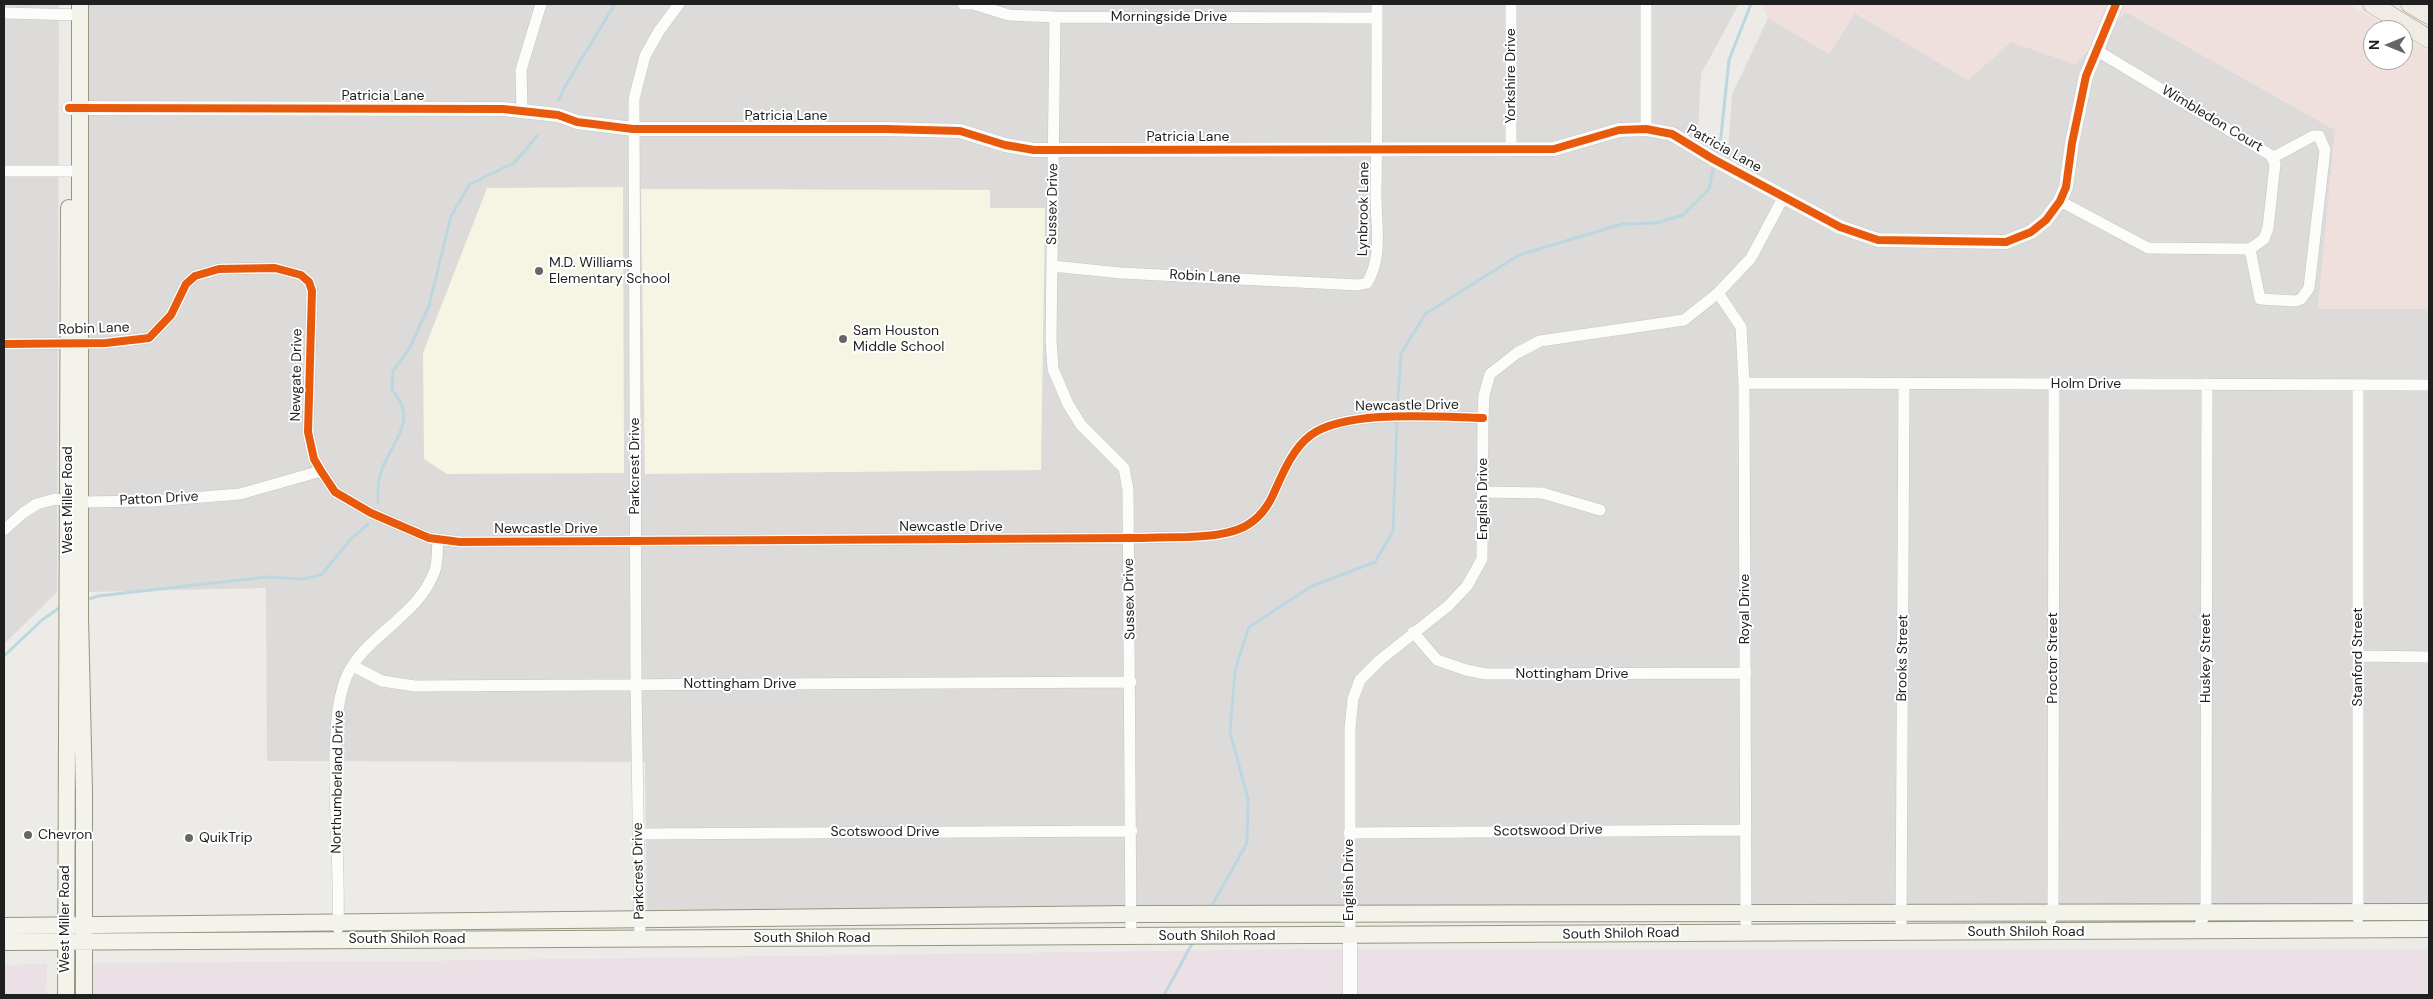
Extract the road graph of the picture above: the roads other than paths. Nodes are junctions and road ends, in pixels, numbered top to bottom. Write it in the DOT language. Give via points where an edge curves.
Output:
graph roads {
  1 [pos="541,4"];
  2 [pos="679,4"];
  3 [pos="963,4"];
  4 [pos="1377,4"];
  5 [pos="1511,4"];
  6 [pos="1646,4"];
  7 [pos="2116,4"];
  8 [pos="2372,4"];
  9 [pos="2410,4"];
  10 [pos="75,9"];
  11 [pos="4,13"];
  12 [pos="2429,15"];
  13 [pos="1055,17"];
  14 [pos="1377,18"];
  15 [pos="2429,38"];
  16 [pos="2096,50"];
  17 [pos="74,108"];
  18 [pos="522,110"];
  19 [pos="633,129"];
  20 [pos="1646,129"];
  21 [pos="1377,149"];
  22 [pos="1511,149"];
  23 [pos="1053,150"];
  24 [pos="2272,158"];
  25 [pos="4,171"];
  26 [pos="74,171"];
  27 [pos="1784,196"];
  28 [pos="2060,201"];
  29 [pos="2250,249"];
  30 [pos="1052,266"];
  31 [pos="301,275"];
  32 [pos="1358,285"];
  33 [pos="1718,293"];
  34 [pos="74,343"];
  35 [pos="4,344"];
  36 [pos="1744,383"];
  37 [pos="1904,383"];
  38 [pos="2054,384"];
  39 [pos="2207,384"];
  40 [pos="2358,384"];
  41 [pos="2429,385"];
  42 [pos="1483,418"];
  43 [pos="321,471"];
  44 [pos="1483,492"];
  45 [pos="74,501"];
  46 [pos="1600,510"];
  47 [pos="371,513"];
  48 [pos="4,530"];
  49 [pos="1130,538"];
  50 [pos="438,540"];
  51 [pos="636,542"];
  52 [pos="1413,632"];
  53 [pos="2358,656"];
  54 [pos="2429,657"];
  55 [pos="353,666"];
  56 [pos="1746,673"];
  57 [pos="1131,682"];
  58 [pos="636,685"];
  59 [pos="1746,830"];
  60 [pos="1132,831"];
  61 [pos="638,834"];
  62 [pos="1349,834"];
  63 [pos="1745,912"];
  64 [pos="1901,912"];
  65 [pos="2053,912"];
  66 [pos="2206,912"];
  67 [pos="2358,912"];
  68 [pos="2429,912"];
  69 [pos="1349,913"];
  70 [pos="1131,914"];
  71 [pos="640,920"];
  72 [pos="84,925"];
  73 [pos="4,926"];
  74 [pos="2358,930"];
  75 [pos="2429,930"];
  76 [pos="339,931"];
  77 [pos="2197,931"];
  78 [pos="1901,932"];
  79 [pos="2046,932"];
  80 [pos="1746,933"];
  81 [pos="65,934"];
  82 [pos="1132,936"];
  83 [pos="1350,937"];
  84 [pos="640,940"];
  85 [pos="4,942"];
  86 [pos="84,942"];
  87 [pos="66,995"];
  88 [pos="84,995"];
  89 [pos="1350,995"];
  1 -- 18 [label="street" via="521,70"];
  2 -- 19 [label="street, Parkcrest Drive" via="645,56 634,99"];
  3 -- 13 [label="street, Morningside Drive" via="1009,15"];
  4 -- 14 [label="street, Lynbrook Lane"];
  5 -- 22 [label="street, Yorkshire Drive"];
  6 -- 20 [label="street"];
  7 -- 16 [label="street, Patricia Lane"];
  8 -- 15 [label="main road"];
  9 -- 12 [label="main road"];
  10 -- 11 [label="street"];
  10 -- 17 [label="main road, West Miller Road"];
  13 -- 14 [label="street, Morningside Drive"];
  13 -- 23 [label="street, Sussex Drive"];
  14 -- 21 [label="street, Lynbrook Lane"];
  16 -- 24 [label="street, Wimbledon Court"];
  16 -- 28 [label="street, Patricia Lane" via="2086,76 2069,174"];
  17 -- 18 [label="street, Patricia Lane"];
  17 -- 26 [label="main road, West Miller Road"];
  18 -- 19 [label="street, Patricia Lane" via="558,115 577,122"];
  19 -- 23 [label="street, Patricia Lane" via="960,131 1006,145"];
  19 -- 51 [label="street, Parkcrest Drive"];
  20 -- 22 [label="street, Patricia Lane" via="1620,130 1554,149"];
  20 -- 27 [label="street, Patricia Lane" via="1672,134"];
  21 -- 22 [label="street, Patricia Lane"];
  21 -- 23 [label="street, Patricia Lane"];
  21 -- 32 [label="street, Lynbrook Lane" via="1378,242 1375,264 1367,283"];
  23 -- 30 [label="street, Sussex Drive"];
  24 -- 29 [label="street, Wimbledon Court" via="2275,164 2268,228 2264,240"];
  24 -- 29 [label="street" via="2314,136 2319,136 2325,150 2310,288 2296,301 2260,299"];
  25 -- 26 [label="street"];
  26 -- 34 [label="main road, West Miller Road"];
  27 -- 28 [label="street, Patricia Lane" via="1840,227 1878,240 1951,242 2006,242 2031,232 2046,220"];
  27 -- 33 [label="street, English Drive" via="1751,258"];
  28 -- 29 [label="street" via="2148,248"];
  30 -- 32 [label="street, Robin Lane" via="1121,273"];
  30 -- 49 [label="street, Sussex Drive" via="1053,370 1081,425 1124,468"];
  31 -- 34 [label="street, Robin Lane" via="275,268 219,269 195,276 186,284 171,315 149,338"];
  31 -- 43 [label="street, Newgate Drive" via="309,282 312,291 308,432 314,459"];
  33 -- 36 [label="street, Royal Drive" via="1741,327"];
  33 -- 42 [label="street, English Drive" via="1684,320 1540,341 1517,353 1490,374 1484,395"];
  34 -- 35 [label="street, Robin Lane"];
  34 -- 45 [label="main road, West Miller Road"];
  36 -- 37 [label="street, Holm Drive"];
  36 -- 56 [label="street, Royal Drive"];
  37 -- 38 [label="street, Holm Drive"];
  37 -- 64 [label="street, Brooks Street"];
  38 -- 39 [label="street, Holm Drive"];
  38 -- 65 [label="street, Proctor Street"];
  39 -- 40 [label="street, Holm Drive"];
  39 -- 66 [label="street, Huskey Street"];
  40 -- 41 [label="street, Holm Drive"];
  40 -- 53 [label="street, Stanford Street"];
  42 -- 44 [label="street, English Drive"];
  42 -- 49 [label="street, Newcastle Drive" via="1395,417 1338,422 1311,435 1284,469 1268,504 1254,522 1221,536"];
  43 -- 45 [label="street, Patton Drive" via="240,494 153,501"];
  43 -- 47 [label="street, Newgate Drive" via="335,492"];
  44 -- 46 [label="street" via="1542,493"];
  44 -- 52 [label="street, English Drive" via="1482,559 1467,586 1448,606"];
  45 -- 48 [label="street, Patton Drive" via="55,499 37,504"];
  45 -- 72 [label="main road, West Miller Road" via="84,792"];
  45 -- 81 [label="main road, West Miller Road"];
  47 -- 50 [label="street, Newcastle Drive"];
  49 -- 51 [label="street, Newcastle Drive"];
  49 -- 57 [label="street, Sussex Drive"];
  50 -- 51 [label="street, Newcastle Drive"];
  50 -- 55 [label="street, Northumberland Drive" via="435,570 420,597"];
  51 -- 58 [label="street, Parkcrest Drive"];
  52 -- 56 [label="street, Nottingham Drive" via="1437,660 1486,674"];
  52 -- 62 [label="street, English Drive" via="1360,680 1353,699"];
  53 -- 54 [label="street"];
  53 -- 67 [label="street, Stanford Street"];
  55 -- 58 [label="street, Nottingham Drive" via="382,681 406,685"];
  55 -- 76 [label="street, Northumberland Drive" via="346,678 337,711 335,791"];
  56 -- 59 [label="street, Royal Drive"];
  57 -- 58 [label="street, Nottingham Drive"];
  57 -- 60 [label="street, Sussex Drive"];
  58 -- 61 [label="street, Parkcrest Drive"];
  59 -- 62 [label="street, Scotswood Drive"];
  59 -- 63 [label="street, Royal Drive"];
  60 -- 61 [label="street, Scotswood Drive"];
  60 -- 70 [label="street, Sussex Drive"];
  61 -- 71 [label="street, Parkcrest Drive"];
  62 -- 69 [label="street, English Drive"];
  63 -- 64 [label="main road, South Shiloh Road"];
  63 -- 69 [label="main road, South Shiloh Road"];
  63 -- 80 [label="street, Royal Drive"];
  64 -- 65 [label="main road, South Shiloh Road"];
  64 -- 78 [label="street, Brooks Street"];
  65 -- 66 [label="main road, South Shiloh Road"];
  65 -- 79 [label="street, Proctor Street"];
  66 -- 67 [label="main road, South Shiloh Road"];
  66 -- 77 [label="street, Huskey Street"];
  67 -- 68 [label="main road, South Shiloh Road"];
  67 -- 74 [label="street, Stanford Street"];
  69 -- 70 [label="main road, South Shiloh Road"];
  69 -- 83 [label="street, English Drive"];
  70 -- 71 [label="main road, South Shiloh Road"];
  70 -- 82 [label="street, Sussex Drive"];
  71 -- 76 [label="main road, South Shiloh Road"];
  71 -- 84 [label="street, Parkcrest Drive"];
  72 -- 76 [label="main road, South Shiloh Road"];
  72 -- 81 [label="main road, South Shiloh Road"];
  72 -- 86 [label="main road, West Miller Road"];
  73 -- 81 [label="main road, South Shiloh Road"];
  74 -- 75 [label="main road, South Shiloh Road"];
  74 -- 77 [label="main road, South Shiloh Road"];
  76 -- 84 [label="main road, South Shiloh Road"];
  76 -- 86 [label="main road, South Shiloh Road"];
  77 -- 79 [label="main road, South Shiloh Road"];
  78 -- 79 [label="main road, South Shiloh Road"];
  78 -- 80 [label="main road, South Shiloh Road"];
  80 -- 83 [label="main road, South Shiloh Road"];
  81 -- 85 [label="main road, South Shiloh Road"];
  81 -- 86 [label="main road, South Shiloh Road"];
  81 -- 87 [label="main road, West Miller Road"];
  82 -- 83 [label="main road, South Shiloh Road"];
  82 -- 84 [label="main road, South Shiloh Road"];
  83 -- 89 [label="street"];
  86 -- 88 [label="main road, West Miller Road"];
}
